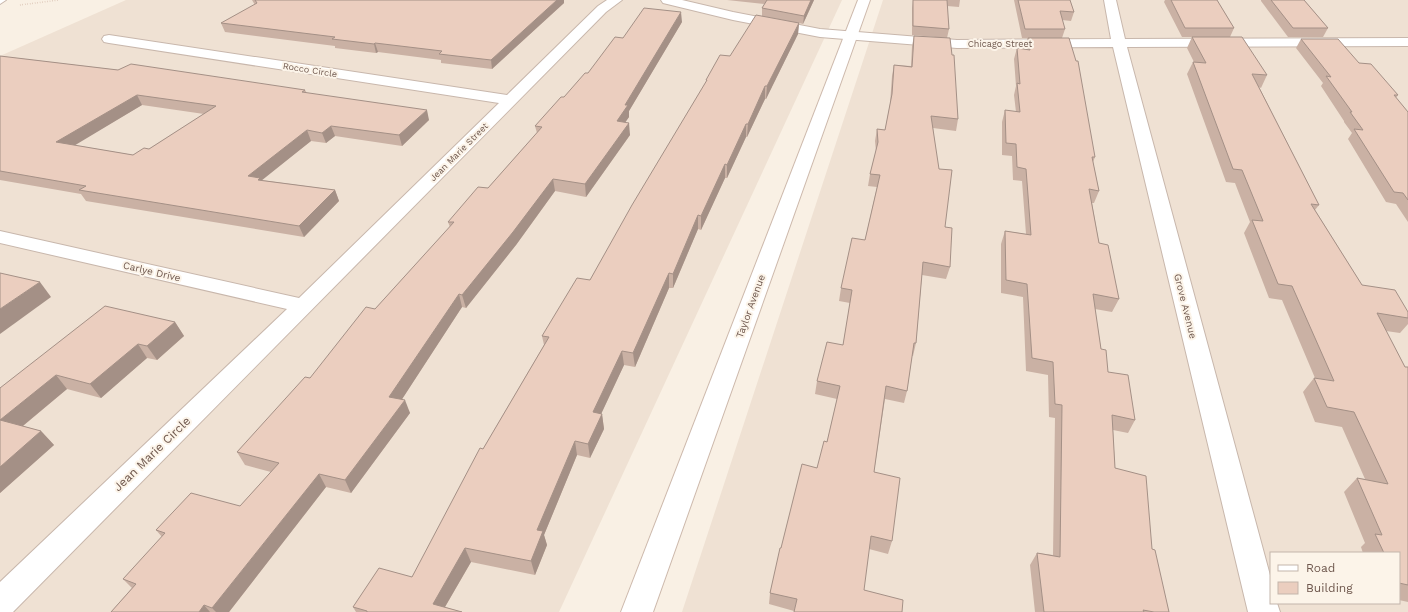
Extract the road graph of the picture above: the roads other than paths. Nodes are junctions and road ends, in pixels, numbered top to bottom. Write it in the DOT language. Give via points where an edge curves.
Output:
graph roads {
  1 [pos="616,0"];
  2 [pos="668,0"];
  3 [pos="864,0"];
  4 [pos="1110,0"];
  5 [pos="850,36"];
  6 [pos="109,39"];
  7 [pos="1392,42"];
  8 [pos="1408,42"];
  9 [pos="1119,43"];
  10 [pos="1404,56"];
  11 [pos="511,100"];
  12 [pos="0,237"];
  13 [pos="304,306"];
  14 [pos="0,603"];
  15 [pos="637,612"];
  16 [pos="1264,612"];
  1 -- 11 [label="street, Jean Marie Street" via="602,9"];
  2 -- 5 [label="street, Chicago Street" via="733,16"];
  3 -- 5 [label="street, Taylor Avenue"];
  4 -- 9 [label="street, Grove Avenue"];
  5 -- 9 [label="street, Chicago Street" via="956,44"];
  5 -- 15 [label="street, Taylor Avenue"];
  6 -- 11 [label="street, Rocco Circle"];
  7 -- 8 [label="street, Chicago Street"];
  7 -- 9 [label="street, Chicago Street"];
  7 -- 10 [label="street"];
  9 -- 16 [label="street, Grove Avenue"];
  11 -- 13 [label="street, Jean Marie Street"];
  12 -- 13 [label="street, Carlye Drive"];
  13 -- 14 [label="street, Jean Marie Circle"];
}
